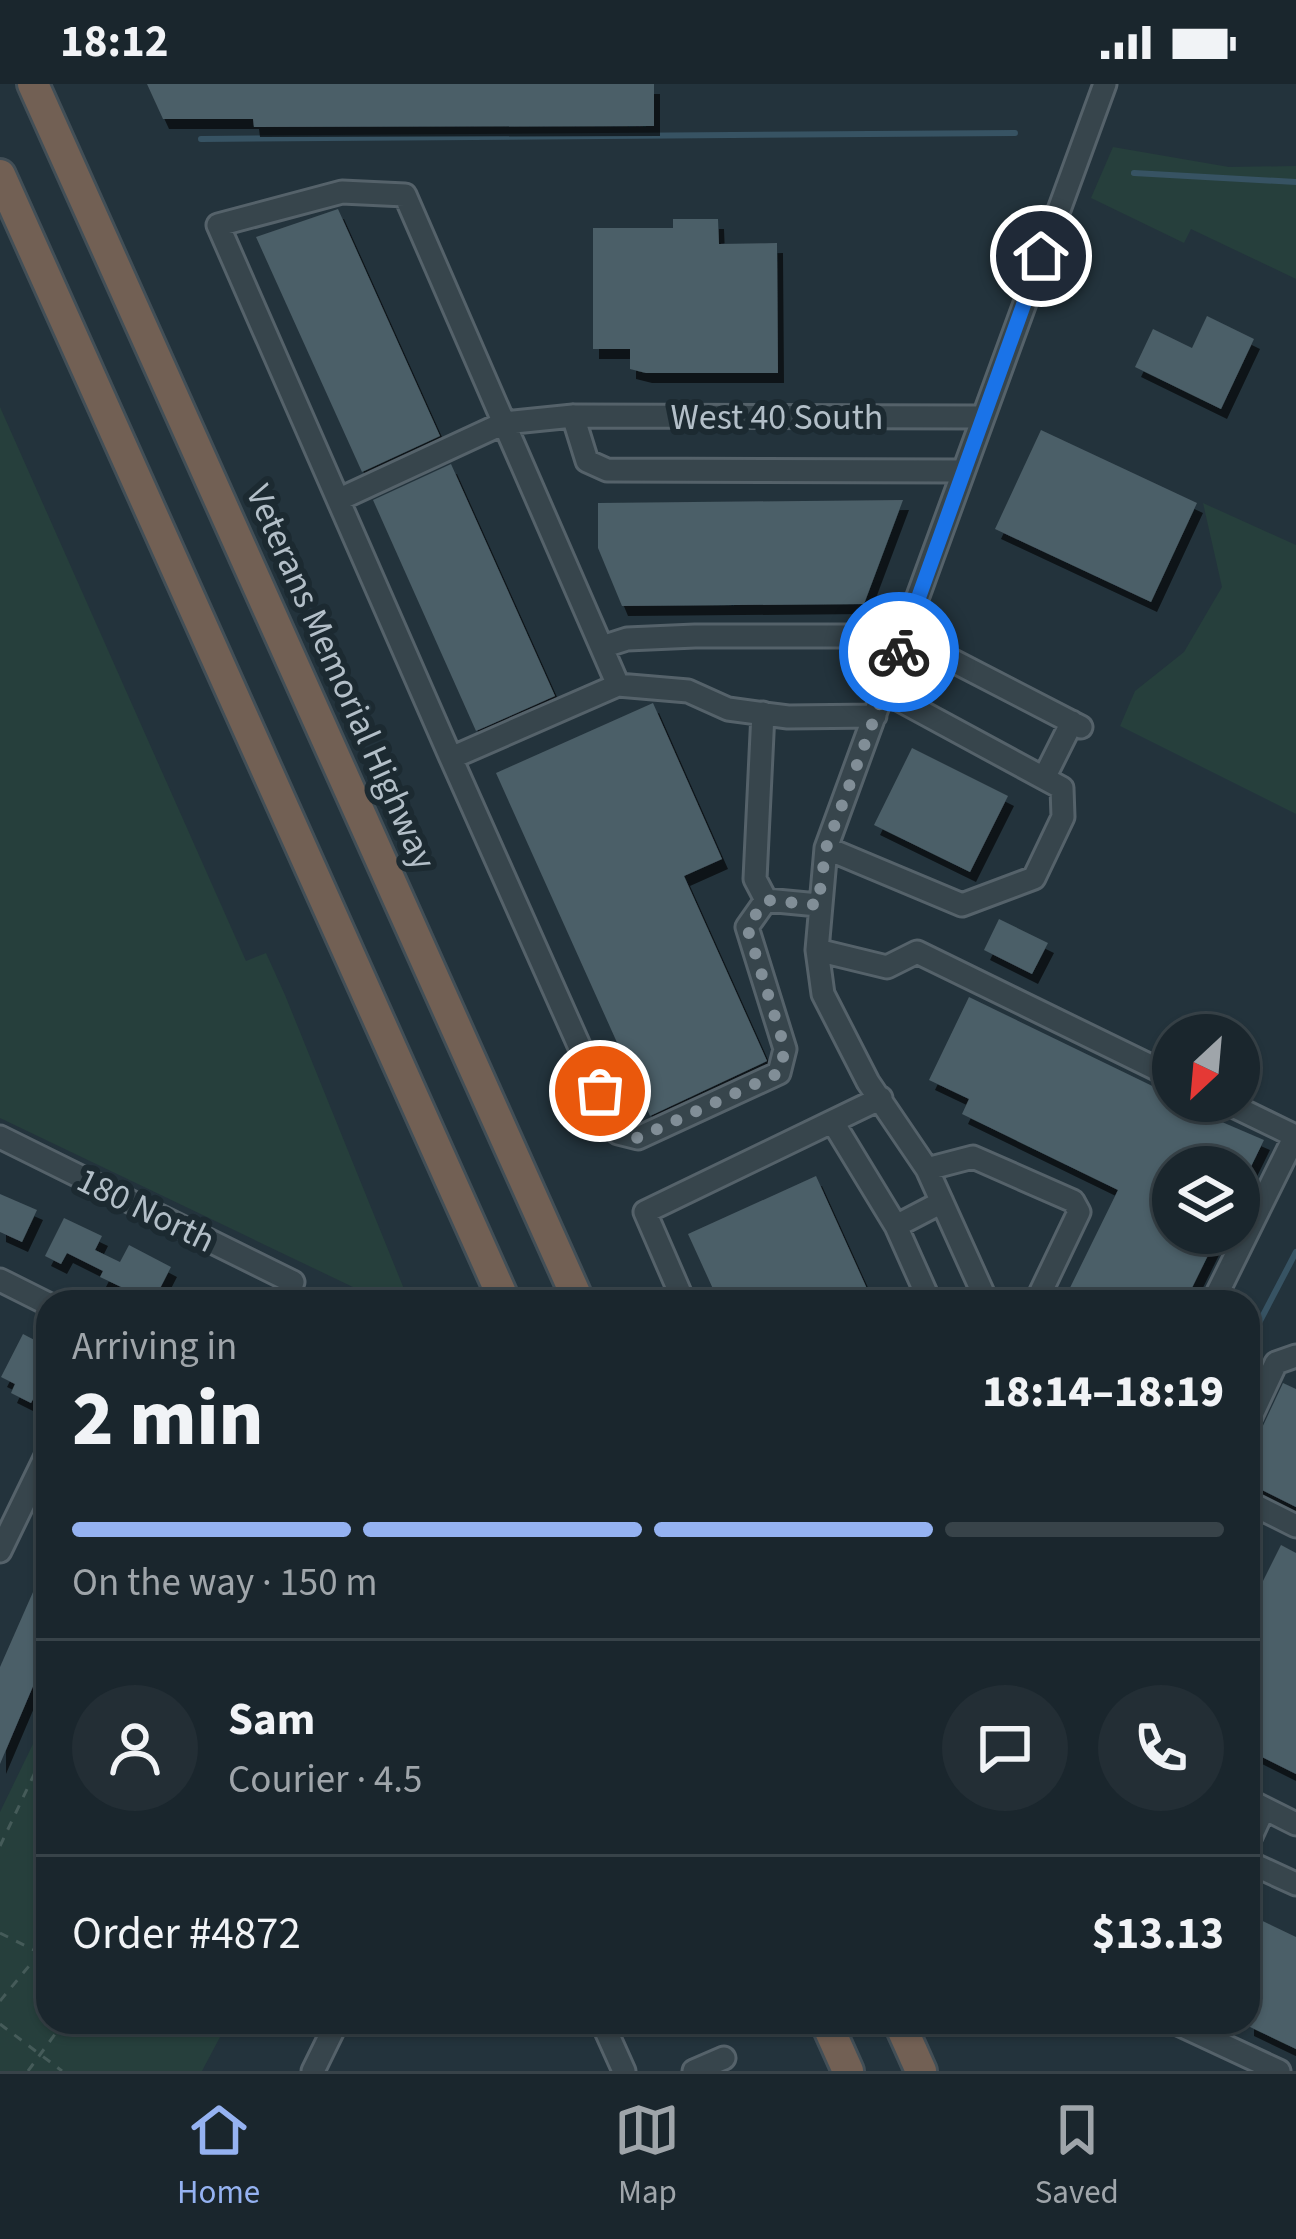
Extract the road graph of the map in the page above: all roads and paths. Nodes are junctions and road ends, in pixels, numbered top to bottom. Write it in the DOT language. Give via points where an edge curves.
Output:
graph roads {
  1 [pos="33,84"];
  2 [pos="1106,84"];
  3 [pos="0,176"];
  4 [pos="573,416"];
  5 [pos="981,417"];
  6 [pos="504,423"];
  7 [pos="962,471"];
  8 [pos="340,499"];
  9 [pos="905,637"];
  10 [pos="602,647"];
  11 [pos="618,685"];
  12 [pos="884,691"];
  13 [pos="763,713"];
  14 [pos="875,716"];
  15 [pos="451,758"];
  16 [pos="1044,778"];
  17 [pos="826,848"];
  18 [pos="766,900"];
  19 [pos="818,905"];
  20 [pos="817,950"];
  21 [pos="1152,1067"];
  22 [pos="881,1098"];
  23 [pos="1260,1119"];
  24 [pos="834,1124"];
  25 [pos="0,1138"];
  26 [pos="927,1169"];
  27 [pos="942,1202"];
  28 [pos="896,1226"];
  29 [pos="0,1280"];
  30 [pos="292,1282"];
  31 [pos="501,1290"];
  32 [pos="574,1290"];
  33 [pos="680,1290"];
  34 [pos="925,1290"];
  35 [pos="982,1290"];
  36 [pos="1042,1290"];
  37 [pos="1219,1290"];
  38 [pos="36,1298"];
  39 [pos="1296,1356"];
  40 [pos="1260,1397"];
  41 [pos="36,1474"];
  42 [pos="1260,1508"];
  43 [pos="1296,1526"];
  44 [pos="3,1535"];
  45 [pos="36,1770"];
  46 [pos="1260,1806"];
  47 [pos="1296,1824"];
  48 [pos="0,1846"];
  49 [pos="1260,1868"];
  50 [pos="1296,1884"];
  51 [pos="0,1933"];
  52 [pos="36,1951"];
  53 [pos="36,1958"];
  54 [pos="0,2001"];
  55 [pos="0,2024"];
  56 [pos="55,2034"];
  57 [pos="331,2034"];
  58 [pos="607,2034"];
  59 [pos="831,2034"];
  60 [pos="904,2034"];
  61 [pos="1200,2034"];
  62 [pos="40,2054"];
  63 [pos="724,2058"];
  64 [pos="28,2071"];
  65 [pos="62,2071"];
  66 [pos="313,2071"];
  67 [pos="624,2071"];
  68 [pos="694,2071"];
  69 [pos="848,2071"];
  70 [pos="920,2071"];
  71 [pos="1279,2071"];
  1 -- 32 [label="highway, Veterans Memorial Highway"];
  2 -- 5 [label="street"];
  3 -- 31 [label="highway"];
  4 -- 5 [label="street, West 40 South"];
  4 -- 6 [label="street, West 40 South"];
  4 -- 7 [label="street" via="587,461 608,470"];
  5 -- 7 [label="street"];
  6 -- 8 [label="street, West 40 South"];
  6 -- 8 [label="street" via="405,195 342,192 218,225"];
  6 -- 10 [label="street"];
  7 -- 9 [label="street"];
  8 -- 15 [label="street"];
  9 -- 10 [label="street" via="695,636"];
  9 -- 12 [label="street"];
  9 -- 16 [label="street" via="1077,724"];
  10 -- 11 [label="street"];
  11 -- 13 [label="street" via="688,691 728,709"];
  11 -- 15 [label="street"];
  12 -- 14 [label="street"];
  12 -- 16 [label="street"];
  13 -- 14 [label="street"];
  13 -- 18 [label="street" via="755,879"];
  14 -- 17 [label="street"];
  15 -- 18 [label="street" via="626,1138 779,1073 785,1049 747,927"];
  16 -- 17 [label="street" via="1062,788 1063,817 1034,878 1003,893 962,905"];
  17 -- 19 [label="street"];
  18 -- 19 [label="street"];
  19 -- 20 [label="street"];
  20 -- 21 [label="street" via="887,967 917,952"];
  20 -- 22 [label="street" via="840,1034"];
  22 -- 24 [label="street"];
  22 -- 26 [label="street"];
  23 -- 37 [label="street" via="1295,1136"];
  24 -- 28 [label="street"];
  24 -- 33 [label="street" via="645,1212"];
  25 -- 30 [label="street, 180 North"];
  26 -- 27 [label="street"];
  26 -- 36 [label="street" via="974,1157 1072,1202 1076,1226"];
  27 -- 28 [label="street"];
  27 -- 35 [label="street"];
  28 -- 34 [label="street"];
  29 -- 38 [label="street"];
  39 -- 40 [label="street" via="1276,1363"];
  41 -- 44 [label="street"];
  42 -- 43 [label="street"];
  45 -- 48 [label="path"];
  46 -- 47 [label="street"];
  49 -- 50 [label="street"];
  51 -- 52 [label="path"];
  53 -- 54 [label="path"];
  55 -- 62 [label="path"];
  56 -- 62 [label="path"];
  57 -- 66 [label="street"];
  58 -- 67 [label="street"];
  59 -- 69 [label="highway"];
  60 -- 70 [label="highway"];
  61 -- 71 [label="street"];
  62 -- 64 [label="path"];
  62 -- 65 [label="path"];
  63 -- 68 [label="street"];
}
